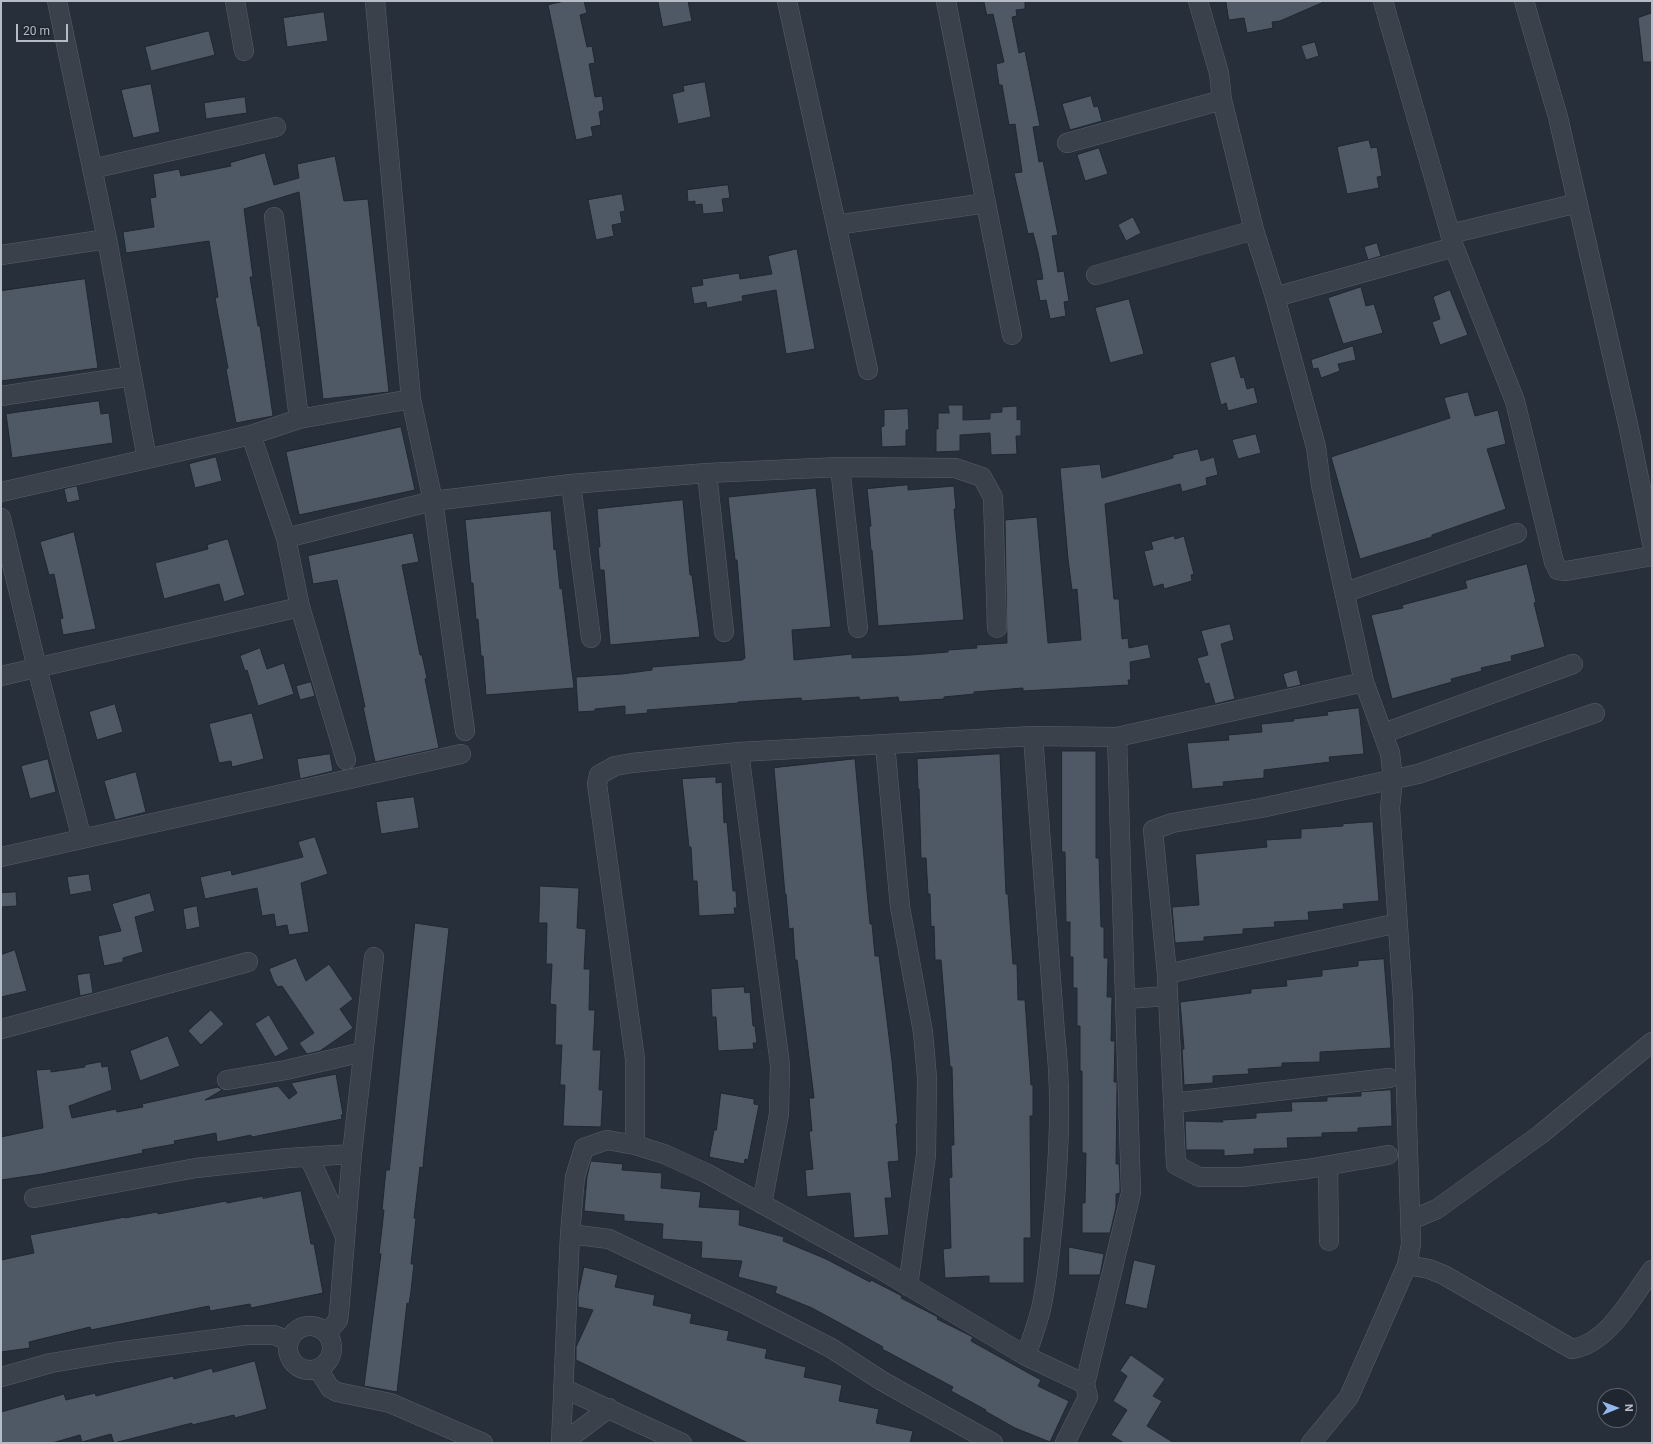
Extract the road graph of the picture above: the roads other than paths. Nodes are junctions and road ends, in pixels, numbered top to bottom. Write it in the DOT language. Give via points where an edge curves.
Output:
graph roads {
  1 [pos="57,1"];
  2 [pos="235,1"];
  3 [pos="375,1"];
  4 [pos="787,1"];
  5 [pos="946,1"];
  6 [pos="1198,1"];
  7 [pos="1384,1"];
  8 [pos="1524,1"];
  9 [pos="244,51"];
  10 [pos="1222,100"];
  11 [pos="276,127"];
  12 [pos="1068,143"];
  13 [pos="92,169"];
  14 [pos="986,203"];
  15 [pos="1578,203"];
  16 [pos="274,217"];
  17 [pos="836,225"];
  18 [pos="1254,230"];
  19 [pos="107,239"];
  20 [pos="1452,241"];
  21 [pos="1,255"];
  22 [pos="1096,275"];
  23 [pos="1275,297"];
  24 [pos="1012,335"];
  25 [pos="868,370"];
  26 [pos="132,376"];
  27 [pos="1,396"];
  28 [pos="411,399"];
  29 [pos="298,419"];
  30 [pos="251,435"];
  31 [pos="147,459"];
  32 [pos="840,467"];
  33 [pos="707,473"];
  34 [pos="571,484"];
  35 [pos="1,492"];
  36 [pos="433,501"];
  37 [pos="1,518"];
  38 [pos="1517,533"];
  39 [pos="286,538"];
  40 [pos="1652,543"];
  41 [pos="1652,556"];
  42 [pos="1346,592"];
  43 [pos="300,607"];
  44 [pos="858,628"];
  45 [pos="997,628"];
  46 [pos="724,632"];
  47 [pos="591,638"];
  48 [pos="1573,664"];
  49 [pos="37,668"];
  50 [pos="1,676"];
  51 [pos="1364,682"];
  52 [pos="1595,713"];
  53 [pos="465,731"];
  54 [pos="1384,733"];
  55 [pos="1033,736"];
  56 [pos="1117,737"];
  57 [pos="884,744"];
  58 [pos="739,752"];
  59 [pos="461,754"];
  60 [pos="346,760"];
  61 [pos="1393,779"];
  62 [pos="82,839"];
  63 [pos="1,857"];
  64 [pos="1398,923"];
  65 [pos="374,957"];
  66 [pos="248,962"];
  67 [pos="1167,974"];
  68 [pos="1168,996"];
  69 [pos="1125,1000"];
  70 [pos="1,1029"];
  71 [pos="1652,1042"];
  72 [pos="363,1052"];
  73 [pos="1389,1078"];
  74 [pos="227,1080"];
  75 [pos="1174,1103"];
  76 [pos="635,1145"];
  77 [pos="352,1154"];
  78 [pos="1388,1155"];
  79 [pos="309,1157"];
  80 [pos="1328,1166"];
  81 [pos="34,1198"];
  82 [pos="762,1204"];
  83 [pos="1411,1220"];
  84 [pos="570,1234"];
  85 [pos="345,1237"];
  86 [pos="1329,1242"];
  87 [pos="1407,1265"];
  88 [pos="1652,1270"];
  89 [pos="908,1286"];
  90 [pos="327,1333"];
  91 [pos="289,1340"];
  92 [pos="1026,1356"];
  93 [pos="318,1369"];
  94 [pos="1,1377"];
  95 [pos="1085,1384"];
  96 [pos="564,1388"];
  97 [pos="609,1408"];
  98 [pos="483,1443"];
  99 [pos="562,1443"];
  100 [pos="682,1443"];
  101 [pos="993,1443"];
  102 [pos="1065,1443"];
  103 [pos="1311,1443"];
  1 -- 13 [label="street"];
  2 -- 9 [label="street"];
  3 -- 28 [label="street"];
  4 -- 17 [label="street"];
  5 -- 14 [label="street"];
  6 -- 10 [label="street" via="1219,73"];
  7 -- 20 [label="street"];
  8 -- 15 [label="street" via="1558,117"];
  10 -- 12 [label="street"];
  10 -- 18 [label="street"];
  11 -- 13 [label="street"];
  13 -- 19 [label="street"];
  14 -- 17 [label="street"];
  14 -- 24 [label="street"];
  15 -- 20 [label="street"];
  15 -- 40 [label="street" via="1630,429"];
  16 -- 29 [label="street"];
  17 -- 25 [label="street"];
  18 -- 22 [label="street"];
  18 -- 23 [label="street"];
  19 -- 21 [label="street"];
  19 -- 26 [label="street"];
  20 -- 23 [label="street"];
  20 -- 41 [label="street" via="1515,401 1558,570 1566,571"];
  23 -- 42 [label="street" via="1316,447 1321,485"];
  26 -- 27 [label="street"];
  26 -- 31 [label="street"];
  28 -- 29 [label="street"];
  28 -- 36 [label="street"];
  29 -- 30 [label="street"];
  30 -- 31 [label="street"];
  30 -- 39 [label="street"];
  31 -- 35 [label="street"];
  32 -- 33 [label="street"];
  32 -- 44 [label="street"];
  32 -- 45 [label="street" via="955,468 982,477 993,497"];
  33 -- 34 [label="street"];
  33 -- 46 [label="street"];
  34 -- 36 [label="street"];
  34 -- 47 [label="street"];
  36 -- 39 [label="street"];
  36 -- 53 [label="street"];
  37 -- 49 [label="street"];
  38 -- 42 [label="street"];
  39 -- 43 [label="street"];
  42 -- 51 [label="street"];
  43 -- 49 [label="street"];
  43 -- 60 [label="street"];
  48 -- 54 [label="street"];
  49 -- 50 [label="street"];
  49 -- 62 [label="street"];
  51 -- 54 [label="street"];
  51 -- 56 [label="street"];
  52 -- 61 [label="street" via="1418,774"];
  54 -- 61 [label="street" via="1390,753"];
  55 -- 56 [label="street"];
  55 -- 57 [label="street"];
  55 -- 92 [label="street" via="1054,1034 1059,1072 1059,1103 1057,1171 1049,1264 1040,1311"];
  56 -- 69 [label="street"];
  57 -- 58 [label="street"];
  57 -- 89 [label="street" via="900,907 923,1032 927,1078 926,1161"];
  58 -- 76 [label="street" via="632,763 615,766 599,775 597,784 635,1059"];
  58 -- 82 [label="street" via="780,1065 779,1114"];
  59 -- 62 [label="street"];
  61 -- 64 [label="street" via="1390,808"];
  61 -- 67 [label="street" via="1261,808 1172,823 1153,830"];
  62 -- 63 [label="street"];
  64 -- 67 [label="street"];
  64 -- 83 [label="street"];
  65 -- 72 [label="street"];
  66 -- 70 [label="street"];
  67 -- 68 [label="street"];
  68 -- 69 [label="street"];
  68 -- 75 [label="street"];
  69 -- 95 [label="street" via="1131,1193"];
  71 -- 83 [label="street" via="1541,1134 1437,1209"];
  72 -- 74 [label="street" via="286,1070"];
  72 -- 77 [label="street"];
  73 -- 75 [label="street"];
  75 -- 80 [label="street" via="1176,1165 1199,1177 1242,1176"];
  76 -- 82 [label="street" via="664,1154 706,1173"];
  76 -- 84 [label="street" via="607,1140 584,1148 575,1177"];
  77 -- 79 [label="street"];
  77 -- 85 [label="street"];
  78 -- 80 [label="street"];
  79 -- 81 [label="street" via="196,1168"];
  79 -- 85 [label="street"];
  80 -- 86 [label="street"];
  82 -- 89 [label="street"];
  83 -- 87 [label="street" via="1411,1244"];
  84 -- 96 [label="street"];
  84 -- 101 [label="street" via="609,1239 747,1305 831,1348 882,1381"];
  85 -- 90 [label="street" via="338,1320"];
  87 -- 88 [label="street" via="1429,1269 1444,1276 1572,1349 1586,1346 1606,1333"];
  87 -- 103 [label="street" via="1349,1397"];
  89 -- 92 [label="street"];
  90 -- 91 [label="street" via="317,1327 306,1326 296,1331"];
  90 -- 93 [label="street" via="332,1346 329,1360"];
  91 -- 93 [label="street" via="288,1349 295,1364 310,1370"];
  91 -- 94 [label="street" via="274,1335 247,1335 51,1363"];
  92 -- 95 [label="street"];
  93 -- 98 [label="street" via="330,1388 337,1392 390,1403"];
  95 -- 102 [label="street" via="1088,1397"];
  96 -- 97 [label="street"];
  96 -- 99 [label="street"];
  97 -- 99 [label="street"];
  97 -- 100 [label="street"];
}
